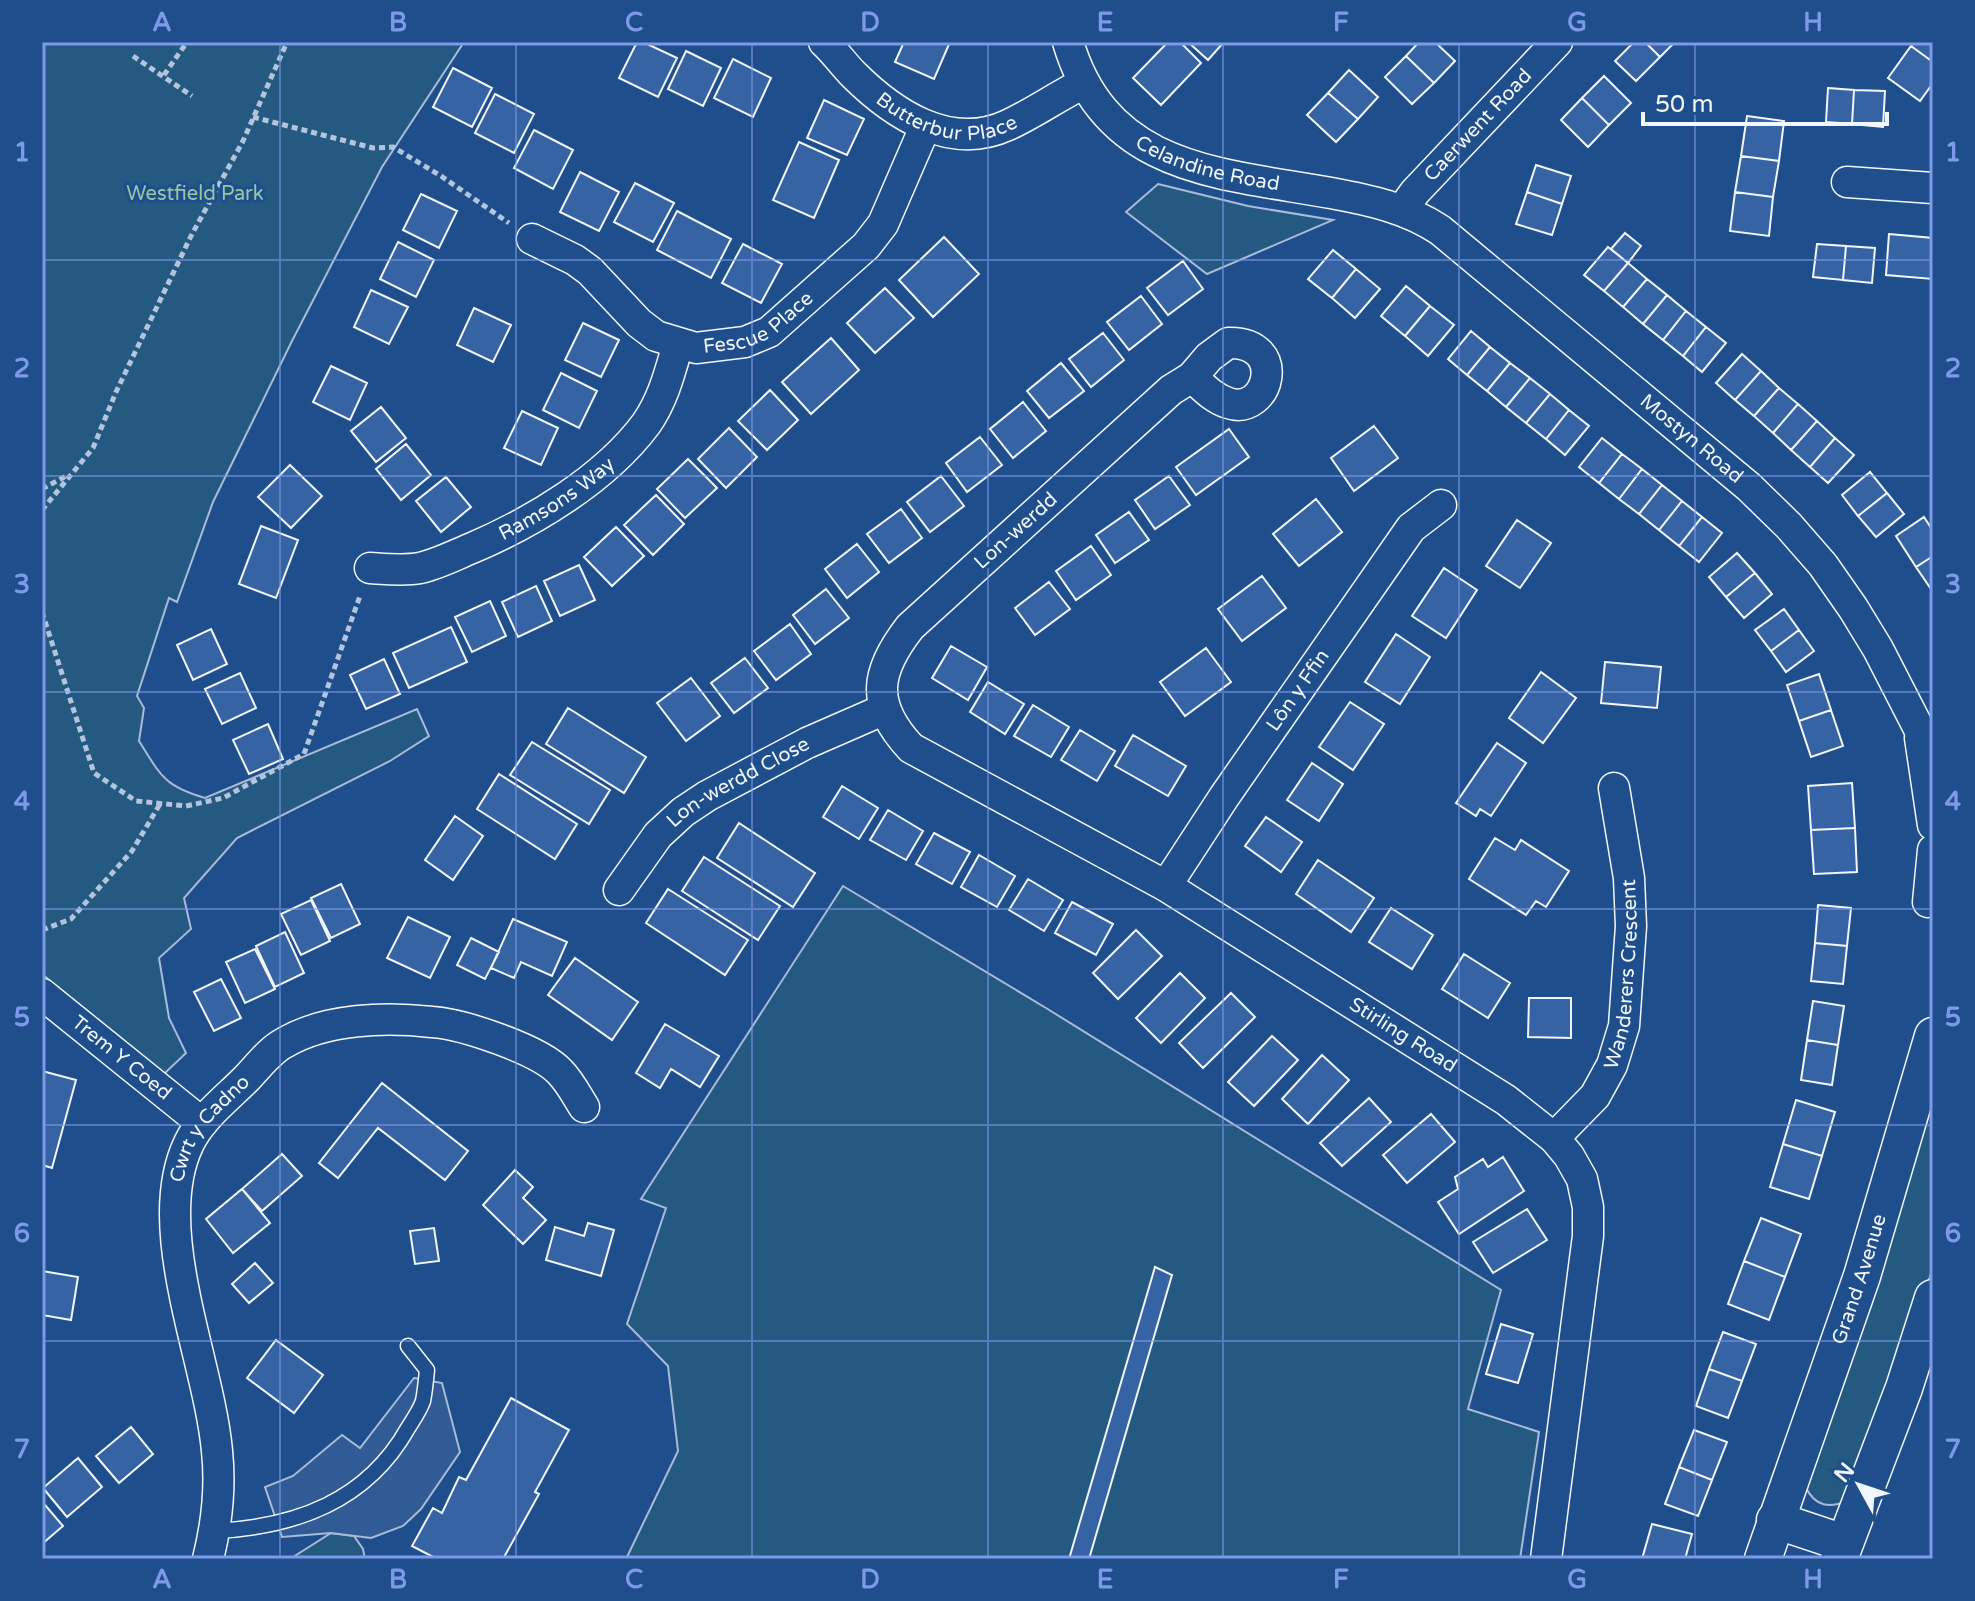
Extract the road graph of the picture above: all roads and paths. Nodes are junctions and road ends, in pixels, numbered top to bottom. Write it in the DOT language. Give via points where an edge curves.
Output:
graph roads {
  1 [pos="187,42"];
  2 [pos="287,42"];
  3 [pos="824,42"];
  4 [pos="1068,42"];
  5 [pos="1557,42"];
  6 [pos="133,56"];
  7 [pos="164,75"];
  8 [pos="1084,83"];
  9 [pos="192,96"];
  10 [pos="253,117"];
  11 [pos="925,127"];
  12 [pos="1847,182"];
  13 [pos="1933,188"];
  14 [pos="1402,210"];
  15 [pos="532,239"];
  16 [pos="678,344"];
  17 [pos="1192,377"];
  18 [pos="72,473"];
  19 [pos="42,489"];
  20 [pos="1441,505"];
  21 [pos="42,510"];
  22 [pos="370,568"];
  23 [pos="42,612"];
  24 [pos="885,709"];
  25 [pos="1926,730"];
  26 [pos="1933,756"];
  27 [pos="1614,788"];
  28 [pos="160,804"];
  29 [pos="1933,825"];
  30 [pos="1933,850"];
  31 [pos="1166,886"];
  32 [pos="619,890"];
  33 [pos="1928,902"];
  34 [pos="42,930"];
  35 [pos="42,994"];
  36 [pos="1933,1036"];
  37 [pos="584,1107"];
  38 [pos="202,1123"];
  39 [pos="1554,1138"];
  40 [pos="1933,1298"];
  41 [pos="408,1346"];
  42 [pos="1775,1520"];
  43 [pos="212,1545"];
  44 [pos="1842,1551"];
  45 [pos="1546,1559"];
  46 [pos="1763,1559"];
  1 -- 7 [label="path"];
  2 -- 10 [label="path"];
  3 -- 11 [label="street, Butterbur Place" via="875,94"];
  4 -- 8 [label="street, Celandine Road"];
  5 -- 14 [label="street, Caerwent Road"];
  6 -- 7 [label="path"];
  7 -- 9 [label="path"];
  8 -- 11 [label="street, Butterbur Place" via="981,134"];
  8 -- 14 [label="street, Celandine Road" via="1128,135 1188,166"];
  10 -- 15 [label="path" via="373,148 393,147"];
  10 -- 18 [label="path" via="191,236 93,448"];
  11 -- 16 [label="street, Fescue Place" via="883,224 866,246 769,332 717,347"];
  12 -- 13 [label="street"];
  14 -- 25 [label="street, Mostyn Road" via="1440,230 1789,526 1853,608"];
  15 -- 16 [label="street, Fescue Place" via="575,260 639,323"];
  16 -- 22 [label="street, Ramsons Way" via="661,398 646,424 573,492 509,532 443,560 418,568"];
  17 -- 24 [label="street, Lon-werdd" via="1171,390 910,627 891,651 882,676"];
  18 -- 19 [label="path"];
  18 -- 21 [label="path"];
  20 -- 31 [label="street, Lôn y Ffin" via="1411,528"];
  22 -- 28 [label="path" via="304,754 223,798 186,806"];
  23 -- 28 [label="path" via="94,773 136,801"];
  24 -- 31 [label="street, Stirling Road" via="911,748"];
  24 -- 32 [label="street, Lon-werdd Close" via="807,743 683,812 658,835"];
  25 -- 26 [label="street, Mostyn Road"];
  25 -- 29 [label="street, Mostyn Road"];
  27 -- 39 [label="street, Wanderers Crescent" via="1629,878 1624,1026 1595,1096"];
  28 -- 34 [label="path" via="132,851 71,919"];
  30 -- 33 [label="street"];
  31 -- 39 [label="street, Stirling Road" via="1506,1100"];
  35 -- 38 [label="street, Trem Y Coed"];
  36 -- 42 [label="street, Grand Avenue" via="1862,1276"];
  37 -- 38 [label="street, Cwrt y Cadno" via="560,1070 518,1047 443,1023 379,1020 313,1031 283,1043"];
  38 -- 43 [label="street, Cwrt y Cadno" via="182,1161 173,1206 217,1450 219,1510"];
  39 -- 45 [label="street, Stirling Road" via="1582,1179 1588,1236"];
  40 -- 44 [label="street"];
  41 -- 43 [label="lane" via="427,1370 422,1403 394,1454 349,1496 295,1518 240,1530"];
  42 -- 44 [label="street"];
  42 -- 46 [label="street, Grand Avenue"];
}
